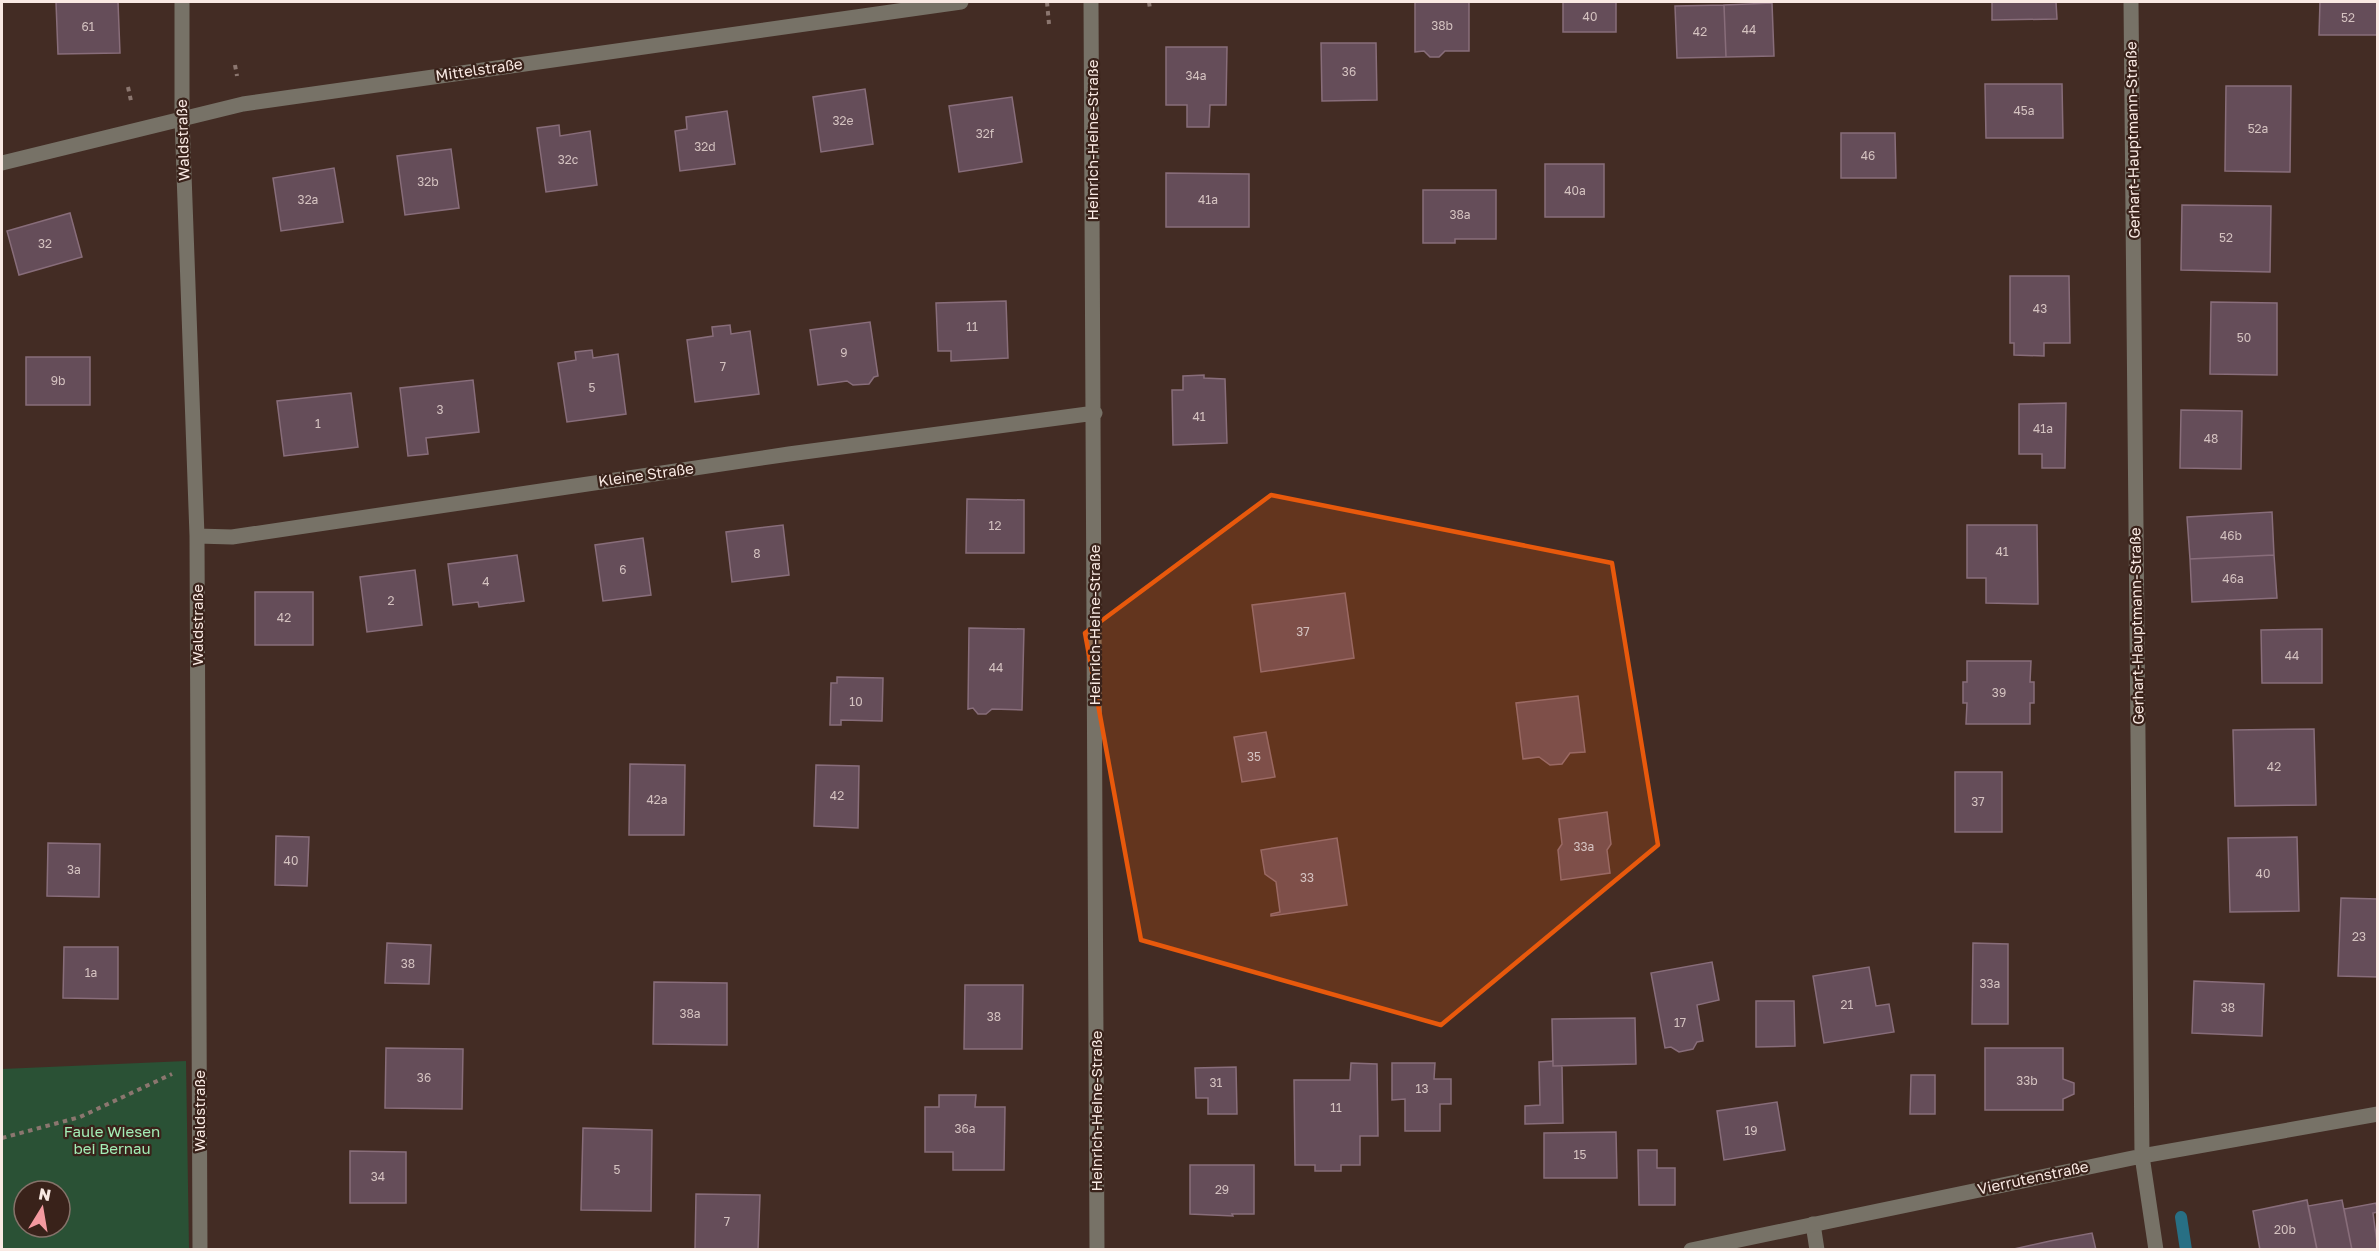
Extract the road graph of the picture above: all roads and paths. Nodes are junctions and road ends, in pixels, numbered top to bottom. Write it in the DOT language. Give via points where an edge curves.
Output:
graph roads {
  1 [pos="182,2"];
  2 [pos="961,2"];
  3 [pos="1047,2"];
  4 [pos="1091,2"];
  5 [pos="1149,2"];
  6 [pos="2132,2"];
  7 [pos="1150,9"];
  8 [pos="1049,24"];
  9 [pos="182,118"];
  10 [pos="2,163"];
  11 [pos="1095,413"];
  12 [pos="197,536"];
  13 [pos="200,1061"];
  14 [pos="2378,1114"];
  15 [pos="2,1138"];
  16 [pos="2142,1156"];
  17 [pos="1813,1224"];
  18 [pos="200,1250"];
  19 [pos="1097,1250"];
  20 [pos="1691,1250"];
  21 [pos="1817,1250"];
  22 [pos="2156,1250"];
  1 -- 9 [label="street, Waldstraße"];
  2 -- 9 [label="street, Mittelstraße" via="243,104"];
  3 -- 8 [label="path"];
  4 -- 11 [label="street, Heinrich-Heine-Straße"];
  5 -- 7 [label="path"];
  6 -- 16 [label="street, Gerhart-Hauptmann-Straße"];
  9 -- 10 [label="street, Mittelstraße"];
  9 -- 12 [label="street, Waldstraße"];
  11 -- 12 [label="street, Kleine Straße" via="232,537"];
  11 -- 19 [label="street, Heinrich-Heine-Straße"];
  12 -- 13 [label="street, Waldstraße"];
  13 -- 15 [label="path" via="80,1117"];
  13 -- 18 [label="street, Waldstraße"];
  14 -- 16 [label="street, Vierrutenstraße"];
  16 -- 17 [label="street, Vierrutenstraße"];
  16 -- 22 [label="street, Gerhart-Hauptmann-Straße"];
  17 -- 20 [label="street, Vierrutenstraße"];
  17 -- 21 [label="street"];
}
